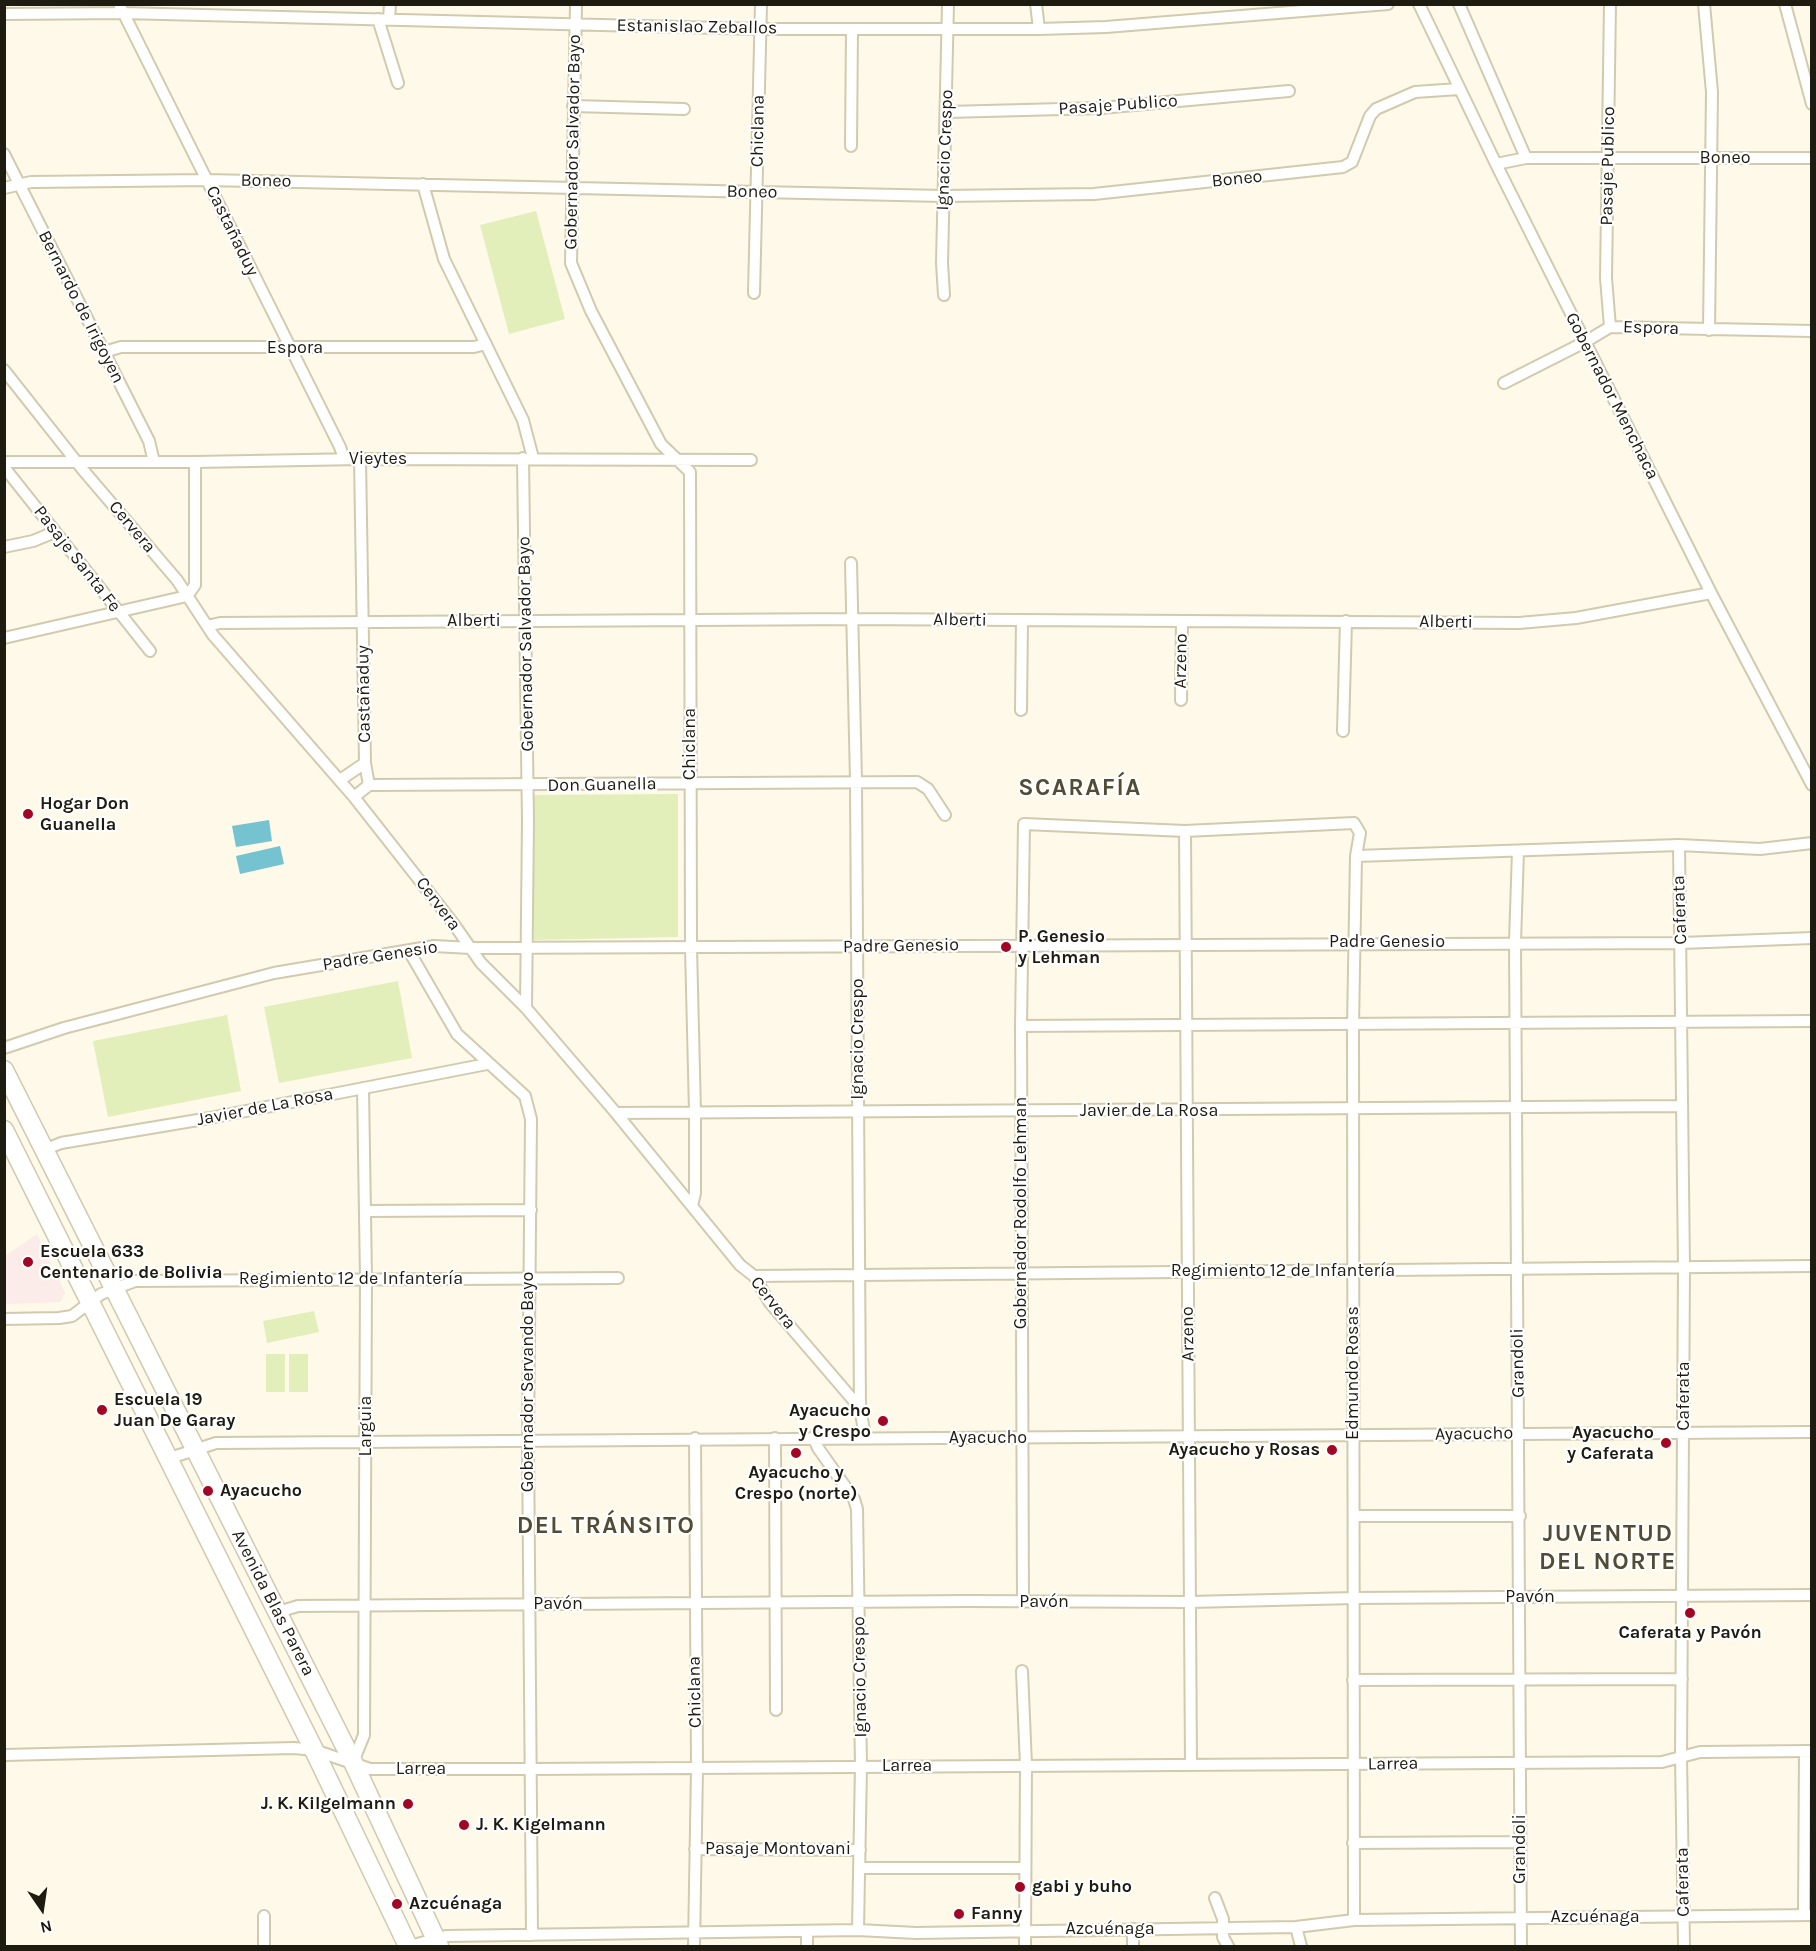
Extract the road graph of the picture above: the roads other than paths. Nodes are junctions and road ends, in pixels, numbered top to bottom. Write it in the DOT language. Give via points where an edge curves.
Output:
graph roads {
  1 [pos="390,4"];
  2 [pos="576,4"];
  3 [pos="761,4"];
  4 [pos="948,4"];
  5 [pos="1036,4"];
  6 [pos="1388,4"];
  7 [pos="1419,4"];
  8 [pos="1459,4"];
  9 [pos="1610,4"];
  10 [pos="1704,4"];
  11 [pos="1785,4"];
  12 [pos="121,9"];
  13 [pos="4,14"];
  14 [pos="383,19"];
  15 [pos="575,25"];
  16 [pos="760,28"];
  17 [pos="852,29"];
  18 [pos="947,29"];
  19 [pos="1039,29"];
  20 [pos="398,83"];
  21 [pos="1459,89"];
  22 [pos="1289,91"];
  23 [pos="1812,104"];
  24 [pos="573,106"];
  25 [pos="684,110"];
  26 [pos="947,112"];
  27 [pos="851,146"];
  28 [pos="4,154"];
  29 [pos="1607,157"];
  30 [pos="1526,158"];
  31 [pos="1713,158"];
  32 [pos="1812,158"];
  33 [pos="1496,164"];
  34 [pos="206,180"];
  35 [pos="19,183"];
  36 [pos="423,184"];
  37 [pos="4,188"];
  38 [pos="570,188"];
  39 [pos="756,192"];
  40 [pos="944,196"];
  41 [pos="754,293"];
  42 [pos="944,295"];
  43 [pos="591,311"];
  44 [pos="1610,327"];
  45 [pos="1709,330"];
  46 [pos="1812,331"];
  47 [pos="1585,342"];
  48 [pos="486,344"];
  49 [pos="290,348"];
  50 [pos="104,352"];
  51 [pos="4,370"];
  52 [pos="1504,383"];
  53 [pos="528,458"];
  54 [pos="344,459"];
  55 [pos="360,459"];
  56 [pos="678,459"];
  57 [pos="751,460"];
  58 [pos="4,462"];
  59 [pos="77,462"];
  60 [pos="154,462"];
  61 [pos="195,462"];
  62 [pos="4,467"];
  63 [pos="55,532"];
  64 [pos="4,547"];
  65 [pos="850,563"];
  66 [pos="1712,593"];
  67 [pos="187,596"];
  68 [pos="117,610"];
  69 [pos="853,619"];
  70 [pos="690,620"];
  71 [pos="1022,620"];
  72 [pos="363,621"];
  73 [pos="526,621"];
  74 [pos="1182,621"];
  75 [pos="1346,621"];
  76 [pos="207,626"];
  77 [pos="4,638"];
  78 [pos="150,651"];
  79 [pos="1181,700"];
  80 [pos="1021,710"];
  81 [pos="1343,731"];
  82 [pos="365,763"];
  83 [pos="340,780"];
  84 [pos="856,781"];
  85 [pos="690,784"];
  86 [pos="369,785"];
  87 [pos="1812,785"];
  88 [pos="528,786"];
  89 [pos="354,796"];
  90 [pos="945,815"];
  91 [pos="1185,831"];
  92 [pos="1812,843"];
  93 [pos="1679,845"];
  94 [pos="1518,851"];
  95 [pos="1356,856"];
  96 [pos="1812,938"];
  97 [pos="1515,942"];
  98 [pos="1354,943"];
  99 [pos="1682,943"];
  100 [pos="1023,944"];
  101 [pos="1185,944"];
  102 [pos="858,946"];
  103 [pos="528,947"];
  104 [pos="471,948"];
  105 [pos="691,948"];
  106 [pos="408,951"];
  107 [pos="526,1008"];
  108 [pos="1812,1022"];
  109 [pos="1681,1023"];
  110 [pos="1517,1024"];
  111 [pos="1021,1026"];
  112 [pos="1186,1026"];
  113 [pos="1353,1026"];
  114 [pos="4,1048"];
  115 [pos="487,1064"];
  116 [pos="4,1070"];
  117 [pos="363,1088"];
  118 [pos="1681,1106"];
  119 [pos="1518,1108"];
  120 [pos="1353,1110"];
  121 [pos="858,1111"];
  122 [pos="1021,1111"];
  123 [pos="1186,1111"];
  124 [pos="695,1112"];
  125 [pos="616,1113"];
  126 [pos="4,1130"];
  127 [pos="44,1150"];
  128 [pos="692,1206"];
  129 [pos="531,1210"];
  130 [pos="365,1211"];
  131 [pos="1812,1266"];
  132 [pos="1684,1268"];
  133 [pos="1353,1270"];
  134 [pos="1517,1270"];
  135 [pos="1187,1272"];
  136 [pos="860,1275"];
  137 [pos="1020,1275"];
  138 [pos="754,1276"];
  139 [pos="366,1278"];
  140 [pos="528,1278"];
  141 [pos="618,1278"];
  142 [pos="114,1288"];
  143 [pos="90,1303"];
  144 [pos="4,1319"];
  145 [pos="860,1408"];
  146 [pos="1684,1432"];
  147 [pos="1812,1432"];
  148 [pos="1519,1433"];
  149 [pos="1353,1435"];
  150 [pos="865,1436"];
  151 [pos="775,1437"];
  152 [pos="813,1437"];
  153 [pos="695,1438"];
  154 [pos="1022,1438"];
  155 [pos="1189,1438"];
  156 [pos="528,1440"];
  157 [pos="366,1441"];
  158 [pos="195,1448"];
  159 [pos="167,1459"];
  160 [pos="1354,1516"];
  161 [pos="1520,1516"];
  162 [pos="1812,1595"];
  163 [pos="1519,1597"];
  164 [pos="1683,1597"];
  165 [pos="1355,1598"];
  166 [pos="859,1602"];
  167 [pos="1023,1602"];
  168 [pos="1190,1602"];
  169 [pos="775,1603"];
  170 [pos="529,1604"];
  171 [pos="694,1604"];
  172 [pos="364,1606"];
  173 [pos="278,1612"];
  174 [pos="1022,1671"];
  175 [pos="1682,1679"];
  176 [pos="1353,1680"];
  177 [pos="1518,1680"];
  178 [pos="776,1710"];
  179 [pos="314,1750"];
  180 [pos="1808,1751"];
  181 [pos="4,1755"];
  182 [pos="1682,1757"];
  183 [pos="353,1762"];
  184 [pos="1520,1763"];
  185 [pos="1026,1765"];
  186 [pos="1191,1765"];
  187 [pos="1354,1765"];
  188 [pos="861,1766"];
  189 [pos="697,1768"];
  190 [pos="530,1769"];
  191 [pos="1520,1842"];
  192 [pos="1353,1843"];
  193 [pos="695,1849"];
  194 [pos="860,1850"];
  195 [pos="860,1868"];
  196 [pos="1024,1868"];
  197 [pos="1215,1898"];
  198 [pos="1808,1915"];
  199 [pos="264,1916"];
  200 [pos="1684,1917"];
  201 [pos="1521,1918"];
  202 [pos="1354,1920"];
  203 [pos="1296,1927"];
  204 [pos="1133,1929"];
  205 [pos="1222,1929"];
  206 [pos="858,1930"];
  207 [pos="1025,1930"];
  208 [pos="807,1932"];
  209 [pos="694,1933"];
  210 [pos="916,1933"];
  211 [pos="532,1935"];
  212 [pos="437,1942"];
  213 [pos="264,1947"];
  214 [pos="409,1947"];
  215 [pos="694,1947"];
  216 [pos="807,1947"];
  217 [pos="916,1947"];
  218 [pos="1025,1947"];
  219 [pos="1133,1947"];
  220 [pos="1228,1947"];
  221 [pos="1301,1947"];
  222 [pos="1521,1947"];
  223 [pos="1684,1947"];
  1 -- 14 [label="street"];
  2 -- 15 [label="street, Gobernador Salvador Bayo"];
  3 -- 16 [label="street, Chiclana"];
  4 -- 18 [label="street, Ignacio Crespo"];
  5 -- 19 [label="street"];
  6 -- 19 [label="street, Estanislao Zeballos"];
  7 -- 21 [label="street, Gobernador Menchaca"];
  8 -- 30 [label="street"];
  9 -- 29 [label="street, Pasaje Publico"];
  10 -- 31 [label="street" via="1713,92"];
  11 -- 23 [label="street"];
  12 -- 13 [label="street, Estanislao Zeballos"];
  12 -- 14 [label="street, Estanislao Zeballos"];
  12 -- 34 [label="street, Castañaduy"];
  14 -- 15 [label="street, Estanislao Zeballos"];
  14 -- 20 [label="street"];
  15 -- 16 [label="street, Estanislao Zeballos"];
  15 -- 24 [label="street, Gobernador Salvador Bayo"];
  16 -- 17 [label="street, Estanislao Zeballos"];
  16 -- 39 [label="street, Chiclana"];
  17 -- 18 [label="street, Estanislao Zeballos"];
  17 -- 27 [label="street"];
  18 -- 19 [label="street, Estanislao Zeballos"];
  18 -- 26 [label="street, Ignacio Crespo"];
  21 -- 33 [label="street, Gobernador Menchaca"];
  21 -- 40 [label="street, Boneo" via="1414,92 1376,109 1352,162 1343,167 1094,194"];
  22 -- 26 [label="street, Pasaje Publico" via="1101,108"];
  24 -- 25 [label="street"];
  24 -- 38 [label="street, Gobernador Salvador Bayo"];
  26 -- 40 [label="street, Ignacio Crespo"];
  28 -- 35 [label="street, Bernardo de Irigoyen"];
  29 -- 30 [label="street, Boneo"];
  29 -- 31 [label="street, Boneo"];
  29 -- 44 [label="street, Pasaje Publico" via="1606,278"];
  30 -- 33 [label="street, Boneo"];
  31 -- 32 [label="street, Boneo"];
  31 -- 45 [label="street"];
  33 -- 47 [label="street, Gobernador Menchaca"];
  34 -- 35 [label="street, Boneo"];
  34 -- 36 [label="street, Boneo"];
  34 -- 49 [label="street, Castañaduy"];
  35 -- 37 [label="street, Boneo"];
  35 -- 50 [label="street, Bernardo de Irigoyen"];
  36 -- 38 [label="street, Boneo"];
  36 -- 48 [label="street, Gobernador Salvador Bayo" via="444,259"];
  38 -- 39 [label="street, Boneo"];
  38 -- 43 [label="street, Gobernador Salvador Bayo" via="571,263"];
  39 -- 40 [label="street, Boneo"];
  39 -- 41 [label="street, Chiclana"];
  40 -- 42 [label="street, Ignacio Crespo"];
  43 -- 56 [label="street, Chiclana" via="661,444"];
  44 -- 45 [label="street, Espora"];
  44 -- 47 [label="street, Espora"];
  45 -- 46 [label="street, Espora"];
  47 -- 52 [label="street, Espora"];
  47 -- 66 [label="street, Gobernador Menchaca"];
  48 -- 49 [label="street, Espora"];
  48 -- 53 [label="street, Gobernador Salvador Bayo" via="523,420"];
  49 -- 50 [label="street, Espora" via="121,346"];
  49 -- 54 [label="street, Castañaduy"];
  50 -- 60 [label="street, Bernardo de Irigoyen" via="148,441"];
  51 -- 59 [label="street, Cervera"];
  53 -- 55 [label="street, Vieytes"];
  53 -- 56 [label="street, Vieytes"];
  53 -- 73 [label="street, Gobernador Salvador Bayo"];
  54 -- 55 [label="street, Vieytes"];
  54 -- 61 [label="street, Vieytes"];
  55 -- 72 [label="street, Castañaduy"];
  56 -- 57 [label="street, Vieytes"];
  56 -- 70 [label="street, Chiclana" via="690,472"];
  58 -- 59 [label="street, Vieytes"];
  59 -- 60 [label="street, Vieytes"];
  59 -- 67 [label="street, Cervera"];
  60 -- 61 [label="street, Vieytes"];
  61 -- 67 [label="street" via="195,585"];
  62 -- 63 [label="street, Pasaje Santa Fe"];
  63 -- 64 [label="street"];
  63 -- 68 [label="street, Pasaje Santa Fe"];
  65 -- 69 [label="street, Ignacio Crespo"];
  66 -- 75 [label="street, Alberti" via="1538,622"];
  66 -- 87 [label="street, Gobernador Menchaca"];
  67 -- 68 [label="street"];
  67 -- 76 [label="street, Cervera"];
  68 -- 77 [label="street"];
  68 -- 78 [label="street, Pasaje Santa Fe"];
  69 -- 70 [label="street, Alberti"];
  69 -- 71 [label="street, Alberti"];
  69 -- 84 [label="street, Ignacio Crespo"];
  70 -- 73 [label="street, Alberti"];
  70 -- 85 [label="street, Chiclana"];
  71 -- 74 [label="street, Alberti"];
  71 -- 80 [label="street"];
  72 -- 73 [label="street, Alberti"];
  72 -- 76 [label="street, Alberti"];
  72 -- 82 [label="street, Castañaduy"];
  73 -- 88 [label="street, Gobernador Salvador Bayo"];
  74 -- 75 [label="street, Alberti"];
  74 -- 79 [label="street, Arzeno"];
  75 -- 81 [label="street"];
  76 -- 83 [label="street, Cervera"];
  82 -- 83 [label="street"];
  82 -- 86 [label="street, Castañaduy"];
  83 -- 89 [label="street, Cervera"];
  84 -- 85 [label="street, Don Guanella"];
  84 -- 90 [label="street, Don Guanella" via="923,784"];
  84 -- 102 [label="street, Ignacio Crespo"];
  85 -- 88 [label="street, Don Guanella"];
  85 -- 105 [label="street, Chiclana"];
  86 -- 88 [label="street, Don Guanella"];
  86 -- 89 [label="street"];
  88 -- 103 [label="street, Gobernador Salvador Bayo"];
  89 -- 104 [label="street, Cervera"];
  91 -- 95 [label="street, Edmundo Rosas" via="1348,823 1358,826 1360,833"];
  91 -- 100 [label="street, Gobernador Rodolfo Lehman" via="1024,824"];
  91 -- 101 [label="street, Arzeno"];
  92 -- 93 [label="street" via="1760,849"];
  93 -- 94 [label="street"];
  93 -- 99 [label="street, Caferata"];
  94 -- 95 [label="street"];
  94 -- 97 [label="street, Grandoli"];
  95 -- 98 [label="street, Edmundo Rosas"];
  96 -- 99 [label="street, Padre Genesio"];
  97 -- 98 [label="street, Padre Genesio"];
  97 -- 99 [label="street, Padre Genesio"];
  97 -- 110 [label="street, Grandoli"];
  98 -- 101 [label="street, Padre Genesio"];
  98 -- 113 [label="street, Edmundo Rosas"];
  99 -- 109 [label="street, Caferata"];
  100 -- 101 [label="street, Padre Genesio"];
  100 -- 102 [label="street, Padre Genesio"];
  100 -- 111 [label="street, Gobernador Rodolfo Lehman"];
  101 -- 112 [label="street, Arzeno"];
  102 -- 105 [label="street, Padre Genesio"];
  102 -- 121 [label="street, Ignacio Crespo"];
  103 -- 104 [label="street, Padre Genesio"];
  103 -- 105 [label="street, Padre Genesio"];
  103 -- 107 [label="street, Gobernador Salvador Bayo"];
  104 -- 106 [label="street, Padre Genesio" via="434,946"];
  104 -- 107 [label="street, Cervera"];
  105 -- 124 [label="street, Chiclana"];
  106 -- 114 [label="street, Padre Genesio" via="274,973 64,1028"];
  106 -- 115 [label="street, Gobernador Servando Bayo" via="457,1034"];
  107 -- 125 [label="street, Cervera"];
  108 -- 109 [label="street"];
  109 -- 110 [label="street"];
  109 -- 118 [label="street, Caferata"];
  110 -- 113 [label="street"];
  110 -- 119 [label="street, Grandoli"];
  111 -- 112 [label="street"];
  111 -- 122 [label="street, Gobernador Rodolfo Lehman"];
  112 -- 113 [label="street"];
  112 -- 123 [label="street, Arzeno"];
  113 -- 120 [label="street, Edmundo Rosas"];
  115 -- 117 [label="street, Javier de La Rosa"];
  115 -- 129 [label="street, Gobernador Servando Bayo" via="516,1086 529,1106"];
  116 -- 127 [label="main road, Avenida Blas Parera"];
  117 -- 127 [label="street, Javier de La Rosa" via="61,1143"];
  117 -- 130 [label="street, Larguia"];
  118 -- 119 [label="street, Javier de La Rosa"];
  118 -- 132 [label="street, Caferata"];
  119 -- 120 [label="street, Javier de La Rosa"];
  119 -- 134 [label="street, Grandoli"];
  120 -- 123 [label="street, Javier de La Rosa"];
  120 -- 133 [label="street, Edmundo Rosas"];
  121 -- 122 [label="street, Javier de La Rosa"];
  121 -- 124 [label="street, Javier de La Rosa"];
  121 -- 136 [label="street, Ignacio Crespo"];
  122 -- 123 [label="street, Javier de La Rosa"];
  122 -- 137 [label="street, Gobernador Rodolfo Lehman"];
  123 -- 135 [label="street, Arzeno"];
  124 -- 125 [label="street, Javier de La Rosa"];
  124 -- 128 [label="street, Chiclana"];
  125 -- 128 [label="street, Cervera"];
  126 -- 143 [label="main road, Avenida Blas Parera"];
  127 -- 142 [label="main road, Avenida Blas Parera"];
  128 -- 138 [label="street, Cervera" via="740,1265"];
  129 -- 130 [label="street"];
  129 -- 140 [label="street, Gobernador Servando Bayo"];
  130 -- 139 [label="street, Larguia"];
  131 -- 132 [label="street, Regimiento 12 de Infantería"];
  132 -- 134 [label="street, Regimiento 12 de Infantería"];
  132 -- 146 [label="street, Caferata"];
  133 -- 134 [label="street, Regimiento 12 de Infantería"];
  133 -- 135 [label="street, Regimiento 12 de Infantería"];
  133 -- 149 [label="street, Edmundo Rosas"];
  134 -- 148 [label="street, Grandoli"];
  135 -- 137 [label="street, Regimiento 12 de Infantería"];
  135 -- 155 [label="street, Arzeno"];
  136 -- 137 [label="street, Regimiento 12 de Infantería"];
  136 -- 138 [label="street, Regimiento 12 de Infantería"];
  136 -- 145 [label="street, Ignacio Crespo"];
  137 -- 154 [label="street, Gobernador Rodolfo Lehman"];
  138 -- 145 [label="street, Cervera" via="770,1303"];
  139 -- 140 [label="street, Regimiento 12 de Infantería"];
  139 -- 142 [label="street, Regimiento 12 de Infantería" via="135,1281"];
  139 -- 157 [label="street, Larguia"];
  140 -- 141 [label="street, Regimiento 12 de Infantería"];
  140 -- 156 [label="street, Gobernador Servando Bayo"];
  142 -- 143 [label="street, Regimiento 12 de Infantería"];
  142 -- 158 [label="main road, Avenida Blas Parera"];
  143 -- 144 [label="street, Regimiento 12 de Infantería" via="72,1316"];
  143 -- 159 [label="main road, Avenida Blas Parera"];
  145 -- 150 [label="street"];
  146 -- 147 [label="street, Ayacucho"];
  146 -- 148 [label="street, Ayacucho"];
  146 -- 164 [label="street, Caferata"];
  148 -- 149 [label="street, Ayacucho"];
  148 -- 161 [label="street, Grandoli"];
  149 -- 155 [label="street, Ayacucho"];
  149 -- 160 [label="street, Edmundo Rosas"];
  150 -- 152 [label="street, Ayacucho"];
  150 -- 154 [label="street, Ayacucho"];
  151 -- 152 [label="street, Ayacucho"];
  151 -- 153 [label="street, Ayacucho"];
  151 -- 169 [label="street"];
  152 -- 166 [label="street, Ignacio Crespo" via="857,1509"];
  153 -- 156 [label="street, Ayacucho"];
  153 -- 171 [label="street, Chiclana"];
  154 -- 155 [label="street, Ayacucho"];
  154 -- 167 [label="street, Gobernador Rodolfo Lehman"];
  155 -- 168 [label="street, Arzeno"];
  156 -- 157 [label="street, Ayacucho"];
  156 -- 170 [label="street, Gobernador Servando Bayo"];
  157 -- 158 [label="street, Ayacucho" via="216,1443"];
  157 -- 172 [label="street, Larguia"];
  158 -- 159 [label="street, Ayacucho"];
  158 -- 173 [label="main road, Avenida Blas Parera"];
  159 -- 179 [label="main road, Avenida Blas Parera"];
  160 -- 161 [label="street"];
  160 -- 165 [label="street, Edmundo Rosas"];
  161 -- 163 [label="street, Grandoli"];
  162 -- 164 [label="street, Pavón"];
  163 -- 164 [label="street, Pavón"];
  163 -- 165 [label="street, Pavón"];
  163 -- 177 [label="street, Grandoli"];
  164 -- 175 [label="street, Caferata"];
  165 -- 168 [label="street, Pavón"];
  165 -- 176 [label="street, Edmundo Rosas"];
  166 -- 167 [label="street, Pavón"];
  166 -- 169 [label="street, Pavón"];
  166 -- 188 [label="street, Ignacio Crespo"];
  167 -- 168 [label="street, Pavón"];
  168 -- 186 [label="street, Arzeno"];
  169 -- 171 [label="street, Pavón"];
  169 -- 178 [label="street"];
  170 -- 171 [label="street, Pavón"];
  170 -- 172 [label="street, Pavón"];
  170 -- 190 [label="street, Gobernador Servando Bayo"];
  171 -- 189 [label="street, Chiclana"];
  172 -- 173 [label="street, Pavón" via="298,1606"];
  172 -- 183 [label="street, Larguia" via="364,1736"];
  173 -- 183 [label="main road, Avenida Blas Parera"];
  174 -- 185 [label="street"];
  175 -- 177 [label="street"];
  175 -- 182 [label="street, Caferata"];
  176 -- 177 [label="street"];
  176 -- 187 [label="street, Edmundo Rosas"];
  177 -- 184 [label="street, Grandoli"];
  179 -- 181 [label="street, Larrea"];
  179 -- 183 [label="street, Larrea"];
  179 -- 214 [label="main road, Avenida Blas Parera"];
  180 -- 182 [label="street, Larrea" via="1700,1752"];
  180 -- 198 [label="street"];
  182 -- 184 [label="street, Larrea" via="1662,1762"];
  182 -- 200 [label="street, Caferata"];
  183 -- 190 [label="street, Larrea" via="370,1769"];
  183 -- 212 [label="main road, Avenida Blas Parera"];
  184 -- 187 [label="street, Larrea"];
  184 -- 191 [label="street, Grandoli"];
  185 -- 186 [label="street, Larrea"];
  185 -- 188 [label="street, Larrea"];
  185 -- 196 [label="street"];
  186 -- 187 [label="street, Larrea"];
  187 -- 192 [label="street, Edmundo Rosas"];
  188 -- 189 [label="street, Larrea"];
  188 -- 194 [label="street, Ignacio Crespo"];
  189 -- 190 [label="street, Larrea"];
  189 -- 193 [label="street, Chiclana"];
  190 -- 211 [label="street, Gobernador Servando Bayo"];
  191 -- 192 [label="street"];
  191 -- 201 [label="street, Grandoli"];
  192 -- 202 [label="street, Edmundo Rosas"];
  193 -- 194 [label="street, Pasaje Montovani"];
  193 -- 209 [label="street, Chiclana"];
  194 -- 195 [label="street, Ignacio Crespo"];
  195 -- 196 [label="street, Pasaje Montovani"];
  195 -- 206 [label="street, Ignacio Crespo"];
  196 -- 207 [label="street"];
  197 -- 205 [label="street" via="1223,1919"];
  198 -- 200 [label="street, Azcuénaga"];
  199 -- 213 [label="street"];
  200 -- 201 [label="street, Azcuénaga"];
  200 -- 223 [label="street, Caferata"];
  201 -- 202 [label="street, Azcuénaga"];
  201 -- 222 [label="street, Grandoli"];
  202 -- 203 [label="street, Azcuénaga"];
  203 -- 205 [label="street, Azcuénaga"];
  203 -- 221 [label="street"];
  204 -- 205 [label="street, Azcuénaga"];
  204 -- 207 [label="street, Azcuénaga"];
  204 -- 219 [label="street"];
  205 -- 220 [label="street"];
  206 -- 208 [label="street, Azcuénaga"];
  206 -- 210 [label="street, Azcuénaga"];
  207 -- 210 [label="street, Azcuénaga"];
  207 -- 218 [label="street"];
  208 -- 209 [label="street, Azcuénaga"];
  208 -- 216 [label="street"];
  209 -- 211 [label="street, Azcuénaga"];
  209 -- 215 [label="street, Chiclana"];
  210 -- 217 [label="street"];
  211 -- 212 [label="street, Azcuénaga" via="446,1936"];
  212 -- 214 [label="street, Azcuénaga"];
}
